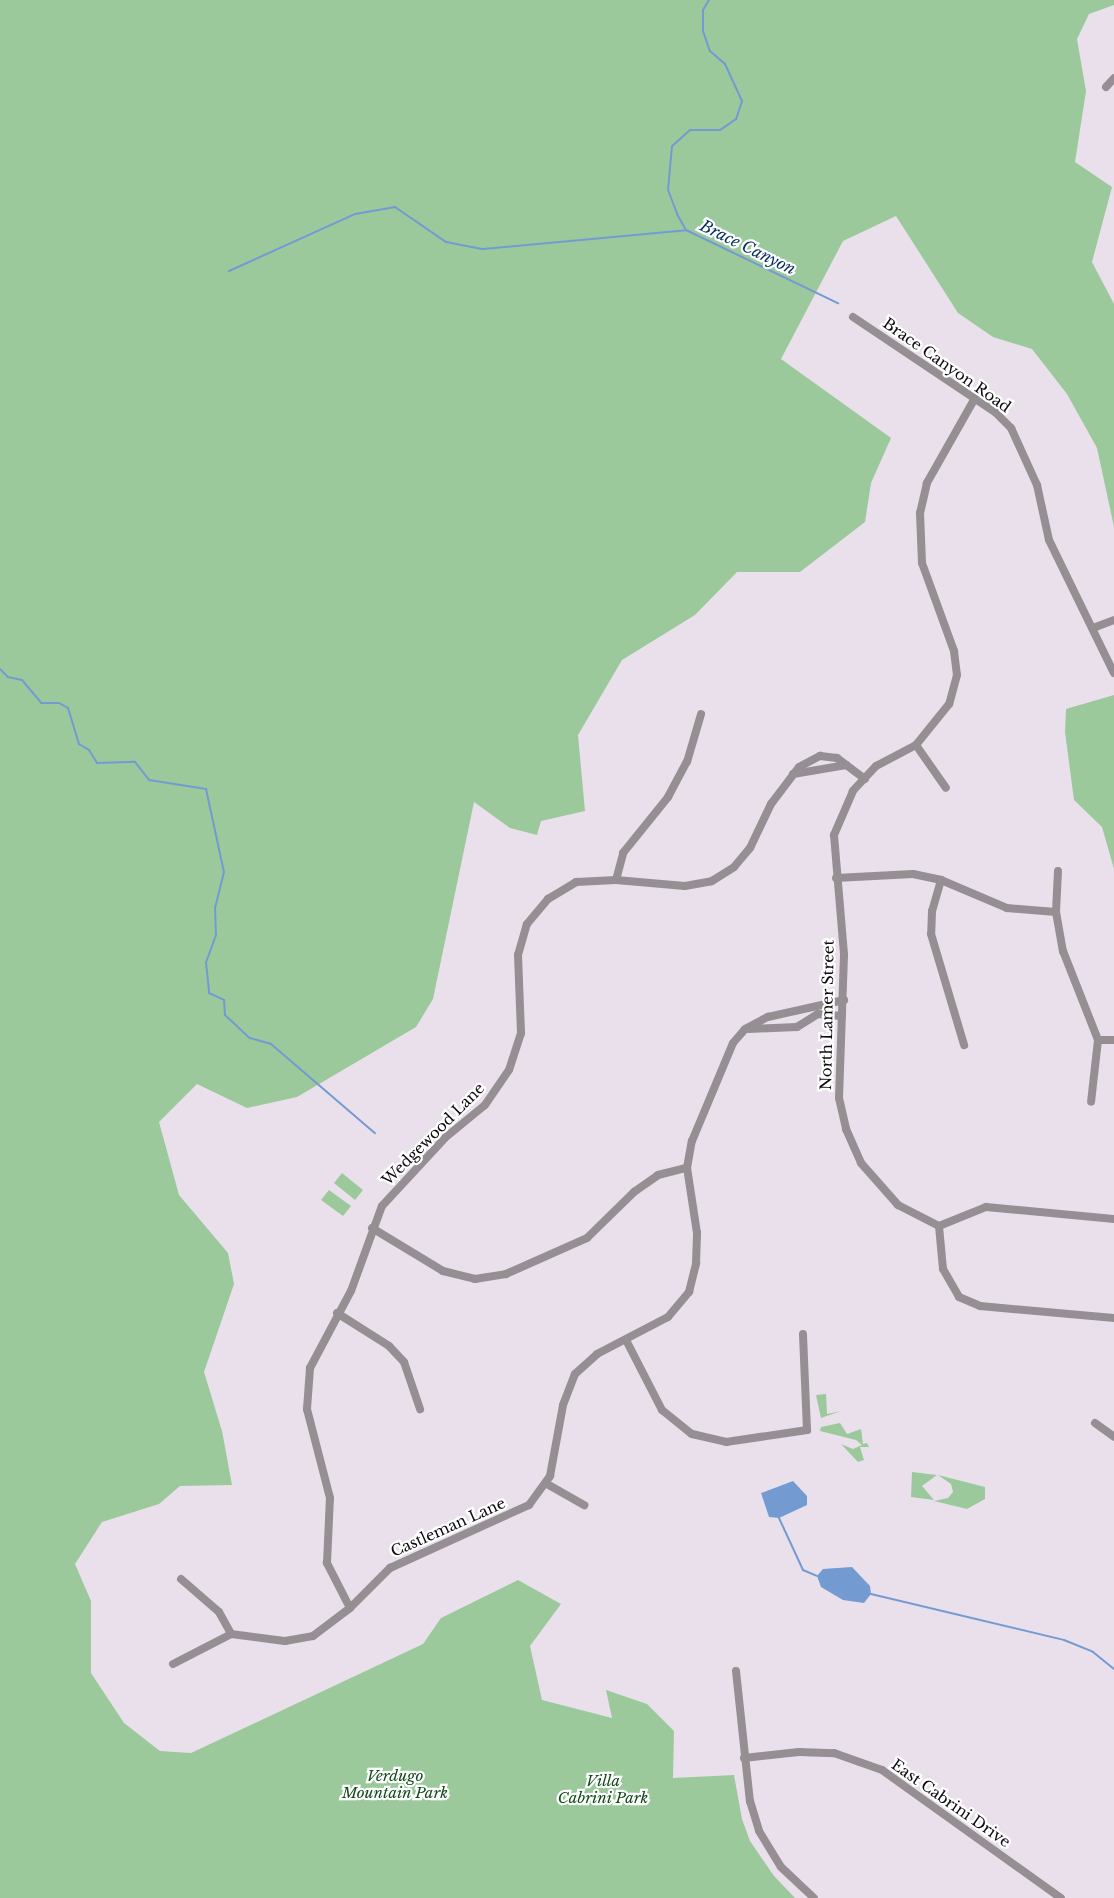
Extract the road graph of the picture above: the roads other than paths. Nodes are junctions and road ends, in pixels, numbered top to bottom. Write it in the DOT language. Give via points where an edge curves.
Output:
graph roads {
  1 [pos="1114,78"];
  2 [pos="1106,87"];
  3 [pos="853,317"];
  4 [pos="975,398"];
  5 [pos="1114,620"];
  6 [pos="1093,628"];
  7 [pos="1114,674"];
  8 [pos="701,714"];
  9 [pos="916,745"];
  10 [pos="846,765"];
  11 [pos="793,774"];
  12 [pos="865,779"];
  13 [pos="946,788"];
  14 [pos="1058,871"];
  15 [pos="836,878"];
  16 [pos="616,880"];
  17 [pos="941,880"];
  18 [pos="1056,912"];
  19 [pos="844,1000"];
  20 [pos="842,1016"];
  21 [pos="745,1029"];
  22 [pos="1098,1040"];
  23 [pos="1114,1040"];
  24 [pos="964,1045"];
  25 [pos="1091,1102"];
  26 [pos="687,1168"];
  27 [pos="1114,1219"];
  28 [pos="939,1226"];
  29 [pos="372,1228"];
  30 [pos="337,1313"];
  31 [pos="1114,1318"];
  32 [pos="803,1334"];
  33 [pos="626,1340"];
  34 [pos="420,1409"];
  35 [pos="1095,1423"];
  36 [pos="1114,1437"];
  37 [pos="547,1484"];
  38 [pos="584,1505"];
  39 [pos="181,1579"];
  40 [pos="350,1608"];
  41 [pos="231,1634"];
  42 [pos="173,1664"];
  43 [pos="736,1671"];
  44 [pos="744,1758"];
  45 [pos="814,1898"];
  46 [pos="1061,1898"];
  1 -- 2 [label="street"];
  3 -- 4 [label="street, Brace Canyon Road"];
  4 -- 6 [label="street, Brace Canyon Road" via="1011,428 1021,443 1037,485 1049,540"];
  4 -- 9 [label="street, North Lamer Street" via="927,483 920,513 922,563 954,651 957,675 949,704"];
  5 -- 6 [label="street"];
  6 -- 7 [label="street, Brace Canyon Road"];
  8 -- 16 [label="street" via="687,762 668,797 623,853"];
  9 -- 12 [label="street, North Lamer Street" via="876,766"];
  9 -- 13 [label="street"];
  10 -- 11 [label="street"];
  10 -- 11 [label="street, Wedgewood Lane" via="837,758 820,756"];
  10 -- 12 [label="street, Wedgewood Lane"];
  11 -- 16 [label="street, Wedgewood Lane" via="771,804 750,848 734,867 712,881 685,886"];
  12 -- 15 [label="street, North Lamer Street" via="840,814 834,835"];
  14 -- 18 [label="street"];
  15 -- 17 [label="street" via="887,873"];
  15 -- 19 [label="street, North Lamer Street"];
  16 -- 29 [label="street, Wedgewood Lane" via="576,882 548,899 527,924 518,955 521,1033 509,1070 485,1105 407,1177 382,1206"];
  17 -- 18 [label="street" via="1007,908"];
  17 -- 24 [label="street" via="932,911 932,934"];
  18 -- 22 [label="street" via="1063,951"];
  19 -- 20 [label="street, North Lamer Street"];
  19 -- 21 [label="street" via="768,1017"];
  20 -- 21 [label="street" via="818,1014 797,1028"];
  20 -- 28 [label="street, North Lamer Street" via="838,1083 852,1145 886,1194 898,1205"];
  21 -- 26 [label="street" via="733,1043 709,1095 692,1141"];
  22 -- 23 [label="street"];
  22 -- 25 [label="street"];
  26 -- 29 [label="street" via="658,1175 633,1192 587,1238 506,1274 475,1279 443,1271"];
  26 -- 33 [label="street" via="696,1233 696,1263 688,1292 668,1317"];
  27 -- 28 [label="street" via="986,1207"];
  28 -- 31 [label="street" via="943,1269 959,1297 980,1306"];
  29 -- 30 [label="street, Wedgewood Lane" via="351,1292"];
  30 -- 34 [label="street" via="389,1346 404,1362"];
  30 -- 40 [label="street, Wedgewood Lane" via="310,1368 307,1409 330,1498 327,1563"];
  32 -- 33 [label="street" via="807,1427 800,1434 741,1441 708,1440 693,1434 658,1404"];
  33 -- 37 [label="street" via="597,1354 575,1374 563,1404"];
  35 -- 36 [label="street"];
  37 -- 38 [label="street"];
  37 -- 40 [label="street, Castleman Lane" via="529,1504 510,1516 451,1538 390,1568"];
  39 -- 41 [label="street" via="219,1612"];
  40 -- 41 [label="street, Castleman Lane" via="329,1627 301,1640"];
  41 -- 42 [label="street"];
  43 -- 44 [label="street"];
  44 -- 45 [label="street" via="759,1831 781,1867"];
  44 -- 46 [label="street, East Cabrini Drive" via="834,1753 882,1770"];
}
